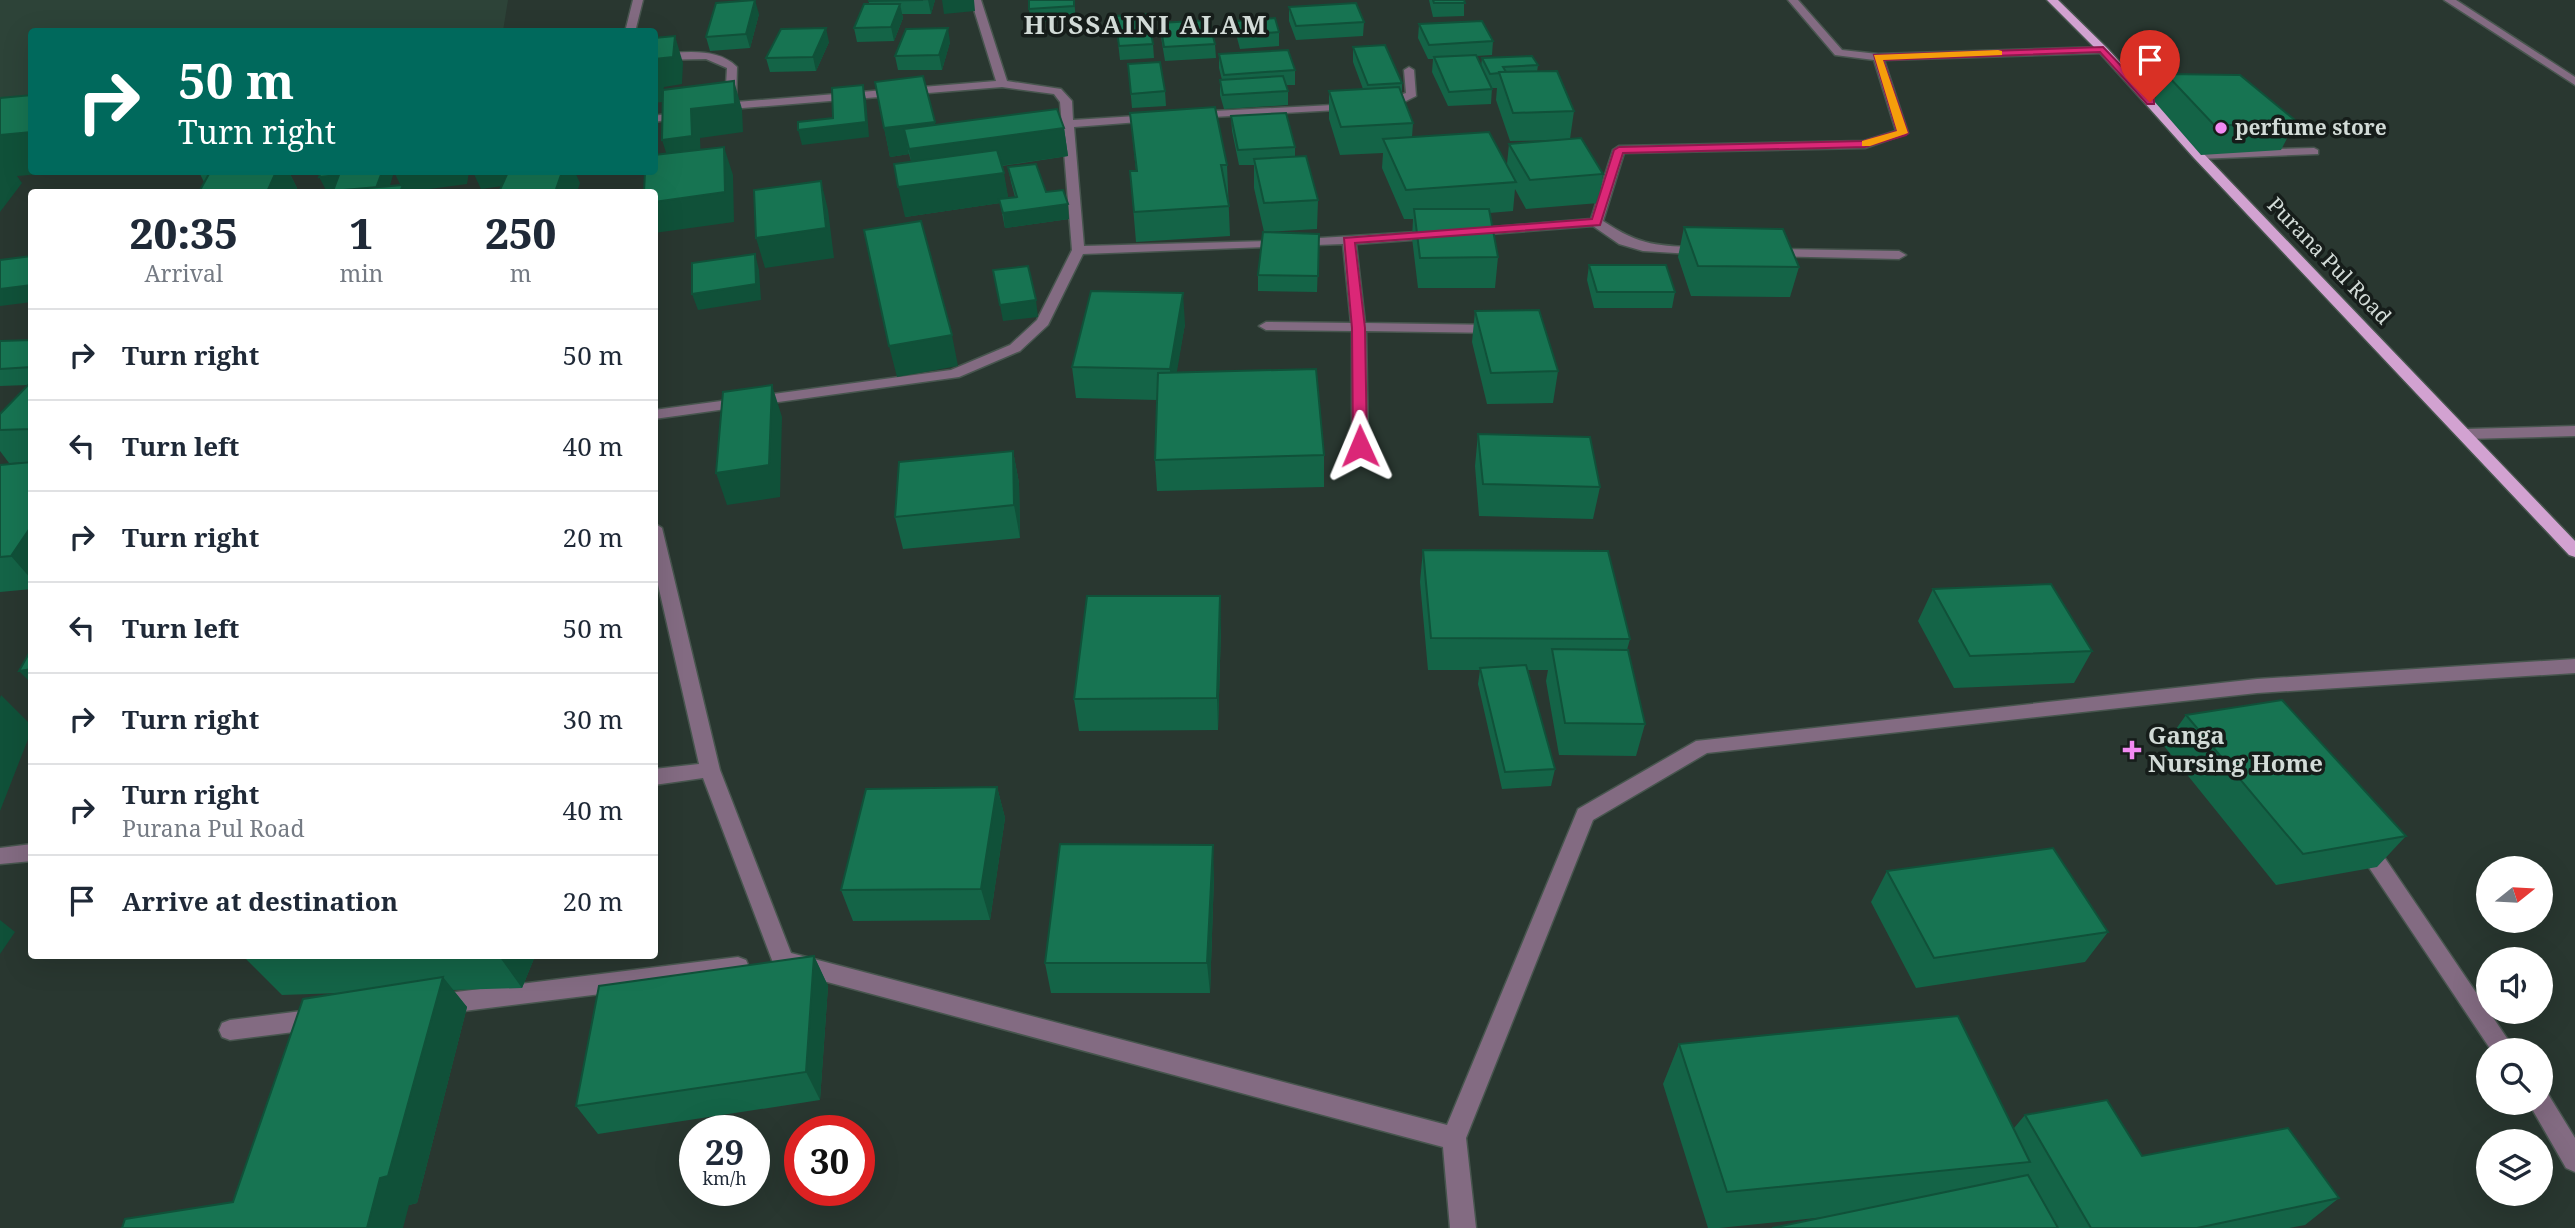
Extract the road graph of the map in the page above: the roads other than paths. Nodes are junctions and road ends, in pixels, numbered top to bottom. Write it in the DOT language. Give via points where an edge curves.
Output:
graph roads {
  1 [pos="638,0"];
  2 [pos="976,0"];
  3 [pos="1793,0"];
  4 [pos="2052,0"];
  5 [pos="2449,0"];
  6 [pos="631,28"];
  7 [pos="2103,50"];
  8 [pos="658,57"];
  9 [pos="1878,57"];
  10 [pos="1409,70"];
  11 [pos="2575,82"];
  12 [pos="1002,84"];
  13 [pos="730,105"];
  14 [pos="1372,106"];
  15 [pos="1359,107"];
  16 [pos="705,110"];
  17 [pos="692,112"];
  18 [pos="1175,117"];
  19 [pos="658,118"];
  20 [pos="1162,118"];
  21 [pos="1069,124"];
  22 [pos="2314,152"];
  23 [pos="2198,155"];
  24 [pos="1596,222"];
  25 [pos="1349,240"];
  26 [pos="1078,250"];
  27 [pos="1713,252"];
  28 [pos="1753,252"];
  29 [pos="1899,255"];
  30 [pos="1266,327"];
  31 [pos="1359,328"];
  32 [pos="1499,328"];
  33 [pos="658,414"];
  34 [pos="2575,430"];
  35 [pos="2466,434"];
  36 [pos="1360,446"];
  37 [pos="658,545"];
  38 [pos="2575,551"];
  39 [pos="2575,666"];
  40 [pos="2257,686"];
  41 [pos="2272,709"];
  42 [pos="710,770"];
  43 [pos="658,776"];
  44 [pos="2357,834"];
  45 [pos="28,852"];
  46 [pos="0,856"];
  47 [pos="783,961"];
  48 [pos="424,1006"];
  49 [pos="341,1016"];
  50 [pos="230,1030"];
  51 [pos="2496,1038"];
  52 [pos="2548,1115"];
  53 [pos="1454,1139"];
  54 [pos="2575,1160"];
  55 [pos="1463,1228"];
  1 -- 6 [label="street"];
  2 -- 12 [label="street"];
  3 -- 9 [label="street" via="1839,53"];
  4 -- 7 [label="main road, Purana Pul Road"];
  5 -- 11 [label="street"];
  7 -- 9 [label="street"];
  7 -- 23 [label="main road, Purana Pul Road"];
  8 -- 13 [label="street" via="725,60 733,67"];
  9 -- 24 [label="street" via="1902,133 1865,144 1619,150"];
  10 -- 14 [label="street" via="1412,94"];
  12 -- 13 [label="street"];
  12 -- 21 [label="street" via="1057,90 1066,101"];
  13 -- 16 [label="street"];
  15 -- 18 [label="street"];
  17 -- 19 [label="street"];
  20 -- 21 [label="street"];
  21 -- 26 [label="street"];
  22 -- 23 [label="street"];
  23 -- 35 [label="main road, Purana Pul Road"];
  24 -- 25 [label="street"];
  24 -- 27 [label="street" via="1623,241 1648,248"];
  25 -- 26 [label="street"];
  25 -- 31 [label="street"];
  26 -- 33 [label="street" via="1044,322 1015,348 954,374"];
  28 -- 29 [label="street"];
  30 -- 31 [label="street"];
  31 -- 32 [label="street"];
  31 -- 36 [label="street"];
  34 -- 35 [label="street"];
  35 -- 38 [label="main road, Purana Pul Road"];
  37 -- 42 [label="street"];
  39 -- 40 [label="street"];
  40 -- 41 [label="street"];
  40 -- 53 [label="street" via="1703,746 1585,815"];
  42 -- 43 [label="street"];
  42 -- 47 [label="street"];
  44 -- 51 [label="street"];
  45 -- 46 [label="street"];
  47 -- 48 [label="street"];
  47 -- 53 [label="street"];
  49 -- 50 [label="street"];
  52 -- 54 [label="street"];
  53 -- 55 [label="street"];
}
